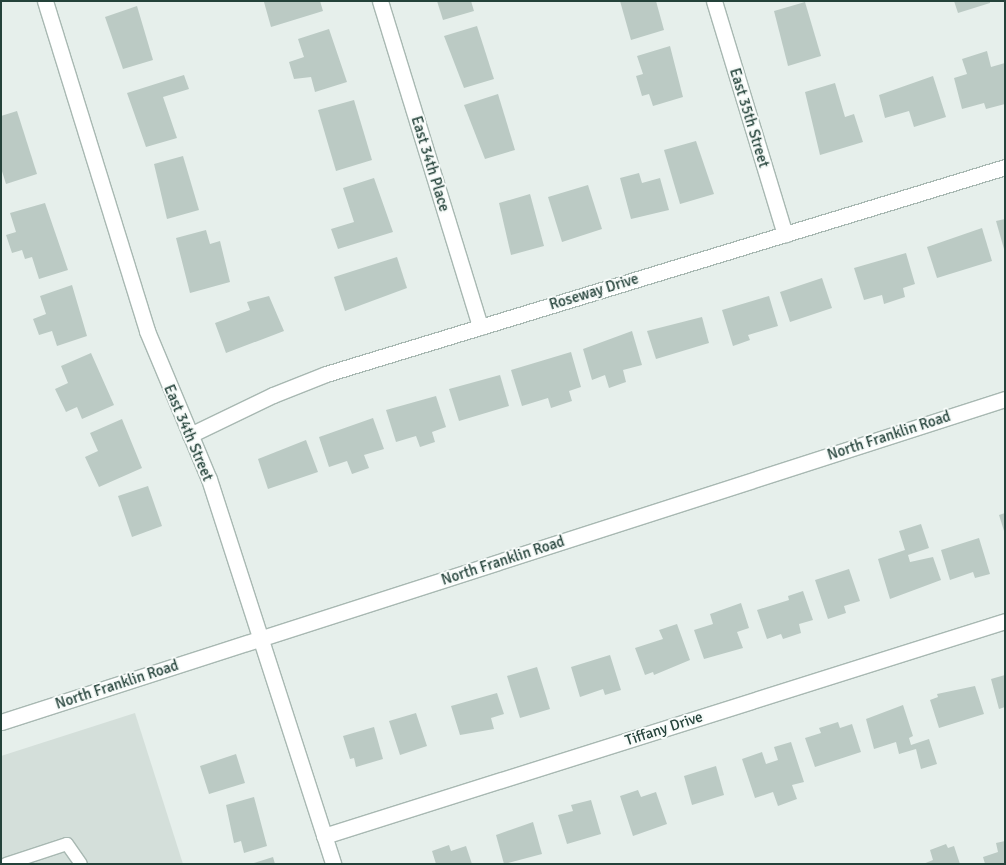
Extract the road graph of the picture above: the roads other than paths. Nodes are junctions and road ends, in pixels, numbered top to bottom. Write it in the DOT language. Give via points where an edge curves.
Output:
graph roads {
  1 [pos="45,1"];
  2 [pos="380,1"];
  3 [pos="714,1"];
  4 [pos="1005,167"];
  5 [pos="784,234"];
  6 [pos="480,327"];
  7 [pos="1005,399"];
  8 [pos="190,435"];
  9 [pos="1005,621"];
  10 [pos="261,638"];
  11 [pos="1,722"];
  12 [pos="324,836"];
  13 [pos="6,864"];
  14 [pos="81,864"];
  15 [pos="333,864"];
  1 -- 8 [label="street, East 34th Street" via="147,331"];
  2 -- 6 [label="street, East 34th Place"];
  3 -- 5 [label="street, East 35th Street"];
  4 -- 5 [label="street, Roseway Drive"];
  5 -- 6 [label="street, Roseway Drive"];
  6 -- 8 [label="street, Roseway Drive" via="294,386"];
  7 -- 10 [label="street, North Franklin Road"];
  8 -- 10 [label="street, East 34th Street" via="209,479"];
  9 -- 12 [label="street, Tiffany Drive"];
  10 -- 11 [label="street, North Franklin Road"];
  10 -- 12 [label="street, East 34th Street"];
  12 -- 15 [label="street, East 34th Street"];
  13 -- 14 [label="lane" via="67,844"];
}
